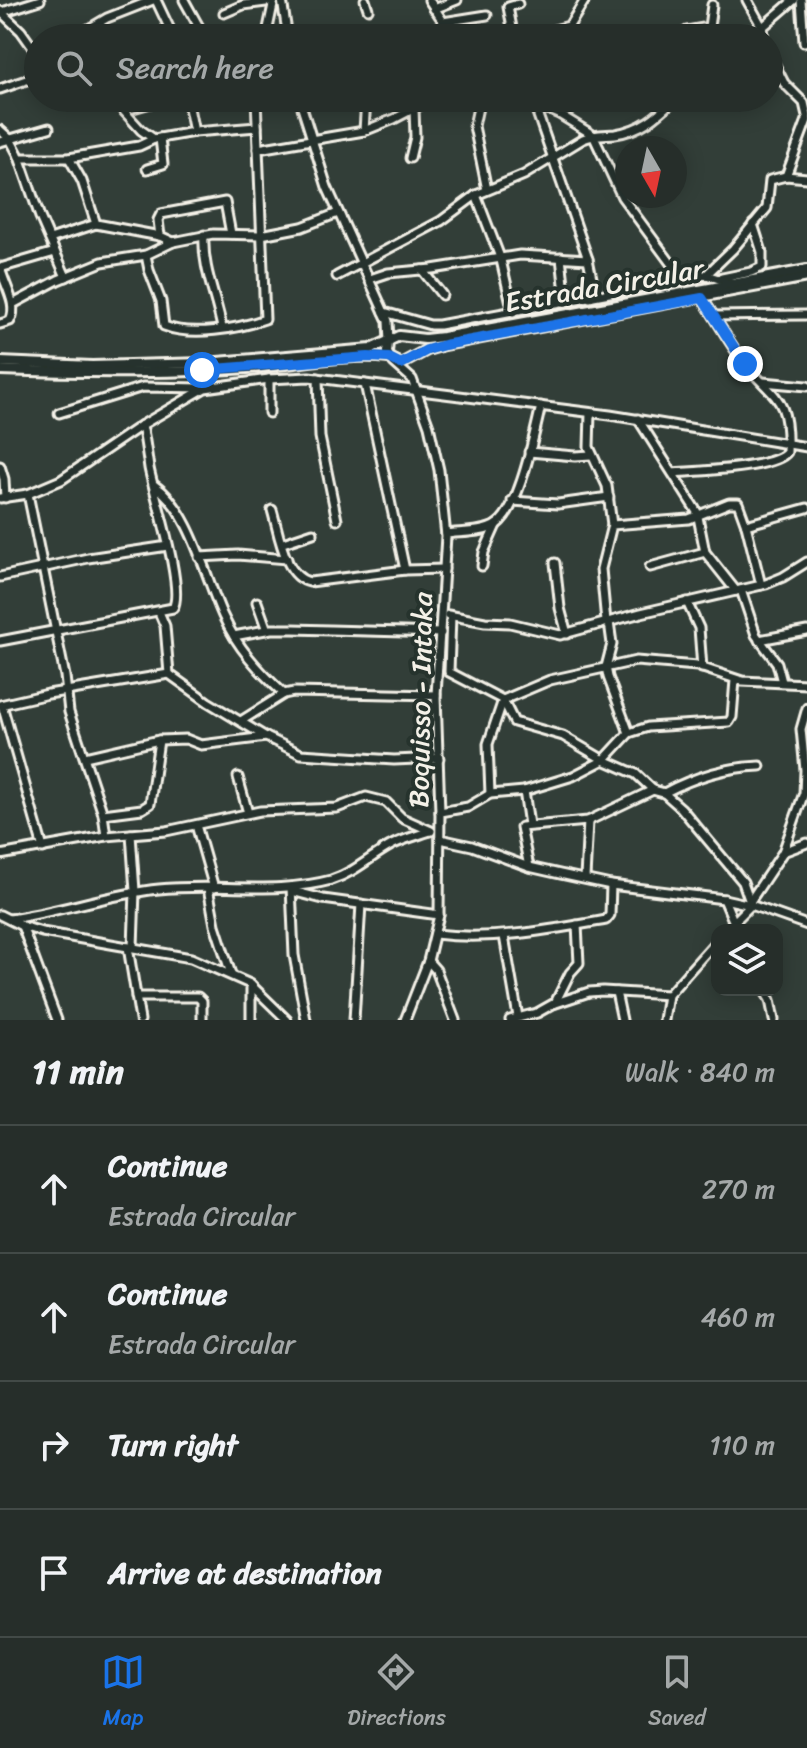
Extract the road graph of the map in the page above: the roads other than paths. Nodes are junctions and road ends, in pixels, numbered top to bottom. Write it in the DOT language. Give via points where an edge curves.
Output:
graph roads {
  1 [pos="40,0"];
  2 [pos="154,0"];
  3 [pos="184,0"];
  4 [pos="274,0"];
  5 [pos="282,0"];
  6 [pos="365,0"];
  7 [pos="429,0"];
  8 [pos="457,0"];
  9 [pos="585,0"];
  10 [pos="747,0"];
  11 [pos="794,0"];
  12 [pos="801,0"];
  13 [pos="518,4"];
  14 [pos="712,5"];
  15 [pos="368,9"];
  16 [pos="434,9"];
  17 [pos="1,11"];
  18 [pos="224,13"];
  19 [pos="487,15"];
  20 [pos="97,24"];
  21 [pos="167,24"];
  22 [pos="197,24"];
  23 [pos="269,24"];
  24 [pos="286,24"];
  25 [pos="443,24"];
  26 [pos="448,24"];
  27 [pos="511,24"];
  28 [pos="570,24"];
  29 [pos="709,24"];
  30 [pos="760,24"];
  31 [pos="766,24"];
  32 [pos="24,35"];
  33 [pos="804,42"];
  34 [pos="24,81"];
  35 [pos="783,81"];
  36 [pos="0,89"];
  37 [pos="128,112"];
  38 [pos="190,112"];
  39 [pos="256,112"];
  40 [pos="303,112"];
  41 [pos="365,112"];
  42 [pos="405,112"];
  43 [pos="414,112"];
  44 [pos="477,112"];
  45 [pos="537,112"];
  46 [pos="554,112"];
  47 [pos="660,112"];
  48 [pos="807,118"];
  49 [pos="257,127"];
  50 [pos="49,128"];
  51 [pos="0,130"];
  52 [pos="364,131"];
  53 [pos="194,132"];
  54 [pos="593,135"];
  55 [pos="157,138"];
  56 [pos="10,139"];
  57 [pos="311,139"];
  58 [pos="0,142"];
  59 [pos="258,149"];
  60 [pos="20,158"];
  61 [pos="69,158"];
  62 [pos="410,158"];
  63 [pos="552,158"];
  64 [pos="147,169"];
  65 [pos="786,176"];
  66 [pos="807,178"];
  67 [pos="487,190"];
  68 [pos="476,195"];
  69 [pos="338,213"];
  70 [pos="96,224"];
  71 [pos="753,224"];
  72 [pos="231,234"];
  73 [pos="204,235"];
  74 [pos="261,235"];
  75 [pos="160,236"];
  76 [pos="50,239"];
  77 [pos="173,242"];
  78 [pos="55,252"];
  79 [pos="146,255"];
  80 [pos="561,257"];
  81 [pos="588,259"];
  82 [pos="501,260"];
  83 [pos="362,262"];
  84 [pos="717,262"];
  85 [pos="0,270"];
  86 [pos="422,270"];
  87 [pos="807,270"];
  88 [pos="706,275"];
  89 [pos="337,276"];
  90 [pos="66,277"];
  91 [pos="807,277"];
  92 [pos="678,278"];
  93 [pos="718,278"];
  94 [pos="370,279"];
  95 [pos="732,283"];
  96 [pos="442,295"];
  97 [pos="590,298"];
  98 [pos="702,298"];
  99 [pos="566,302"];
  100 [pos="13,304"];
  101 [pos="513,312"];
  102 [pos="807,315"];
  103 [pos="714,316"];
  104 [pos="386,317"];
  105 [pos="0,324"];
  106 [pos="222,328"];
  107 [pos="406,337"];
  108 [pos="389,342"];
  109 [pos="414,357"];
  110 [pos="391,360"];
  111 [pos="0,362"];
  112 [pos="0,370"];
  113 [pos="318,378"];
  114 [pos="269,379"];
  115 [pos="412,379"];
  116 [pos="763,382"];
  117 [pos="365,384"];
  118 [pos="807,386"];
  119 [pos="205,388"];
  120 [pos="417,391"];
  121 [pos="541,406"];
  122 [pos="59,413"];
  123 [pos="269,413"];
  124 [pos="590,413"];
  125 [pos="638,419"];
  126 [pos="142,425"];
  127 [pos="788,443"];
  128 [pos="807,447"];
  129 [pos="529,452"];
  130 [pos="591,455"];
  131 [pos="0,466"];
  132 [pos="673,473"];
  133 [pos="154,484"];
  134 [pos="28,494"];
  135 [pos="609,497"];
  136 [pos="2,498"];
  137 [pos="512,501"];
  138 [pos="807,508"];
  139 [pos="272,510"];
  140 [pos="699,516"];
  141 [pos="337,520"];
  142 [pos="496,525"];
  143 [pos="612,525"];
  144 [pos="746,525"];
  145 [pos="313,533"];
  146 [pos="446,534"];
  147 [pos="283,543"];
  148 [pos="168,546"];
  149 [pos="705,552"];
  150 [pos="199,557"];
  151 [pos="287,559"];
  152 [pos="807,562"];
  153 [pos="555,563"];
  154 [pos="482,566"];
  155 [pos="44,567"];
  156 [pos="650,567"];
  157 [pos="444,569"];
  158 [pos="405,570"];
  159 [pos="0,577"];
  160 [pos="761,585"];
  161 [pos="739,590"];
  162 [pos="257,602"];
  163 [pos="687,602"];
  164 [pos="159,612"];
  165 [pos="447,615"];
  166 [pos="608,622"];
  167 [pos="56,629"];
  168 [pos="267,630"];
  169 [pos="807,631"];
  170 [pos="441,633"];
  171 [pos="567,634"];
  172 [pos="234,636"];
  173 [pos="759,640"];
  174 [pos="0,641"];
  175 [pos="606,667"];
  176 [pos="702,668"];
  177 [pos="169,674"];
  178 [pos="735,680"];
  179 [pos="782,682"];
  180 [pos="807,684"];
  181 [pos="67,692"];
  182 [pos="284,694"];
  183 [pos="436,695"];
  184 [pos="503,700"];
  185 [pos="1,705"];
  186 [pos="807,708"];
  187 [pos="241,721"];
  188 [pos="629,733"];
  189 [pos="266,737"];
  190 [pos="159,740"];
  191 [pos="85,757"];
  192 [pos="439,758"];
  193 [pos="604,760"];
  194 [pos="760,766"];
  195 [pos="238,777"];
  196 [pos="653,790"];
  197 [pos="524,791"];
  198 [pos="664,793"];
  199 [pos="490,794"];
  200 [pos="440,812"];
  201 [pos="248,813"];
  202 [pos="103,814"];
  203 [pos="588,821"];
  204 [pos="196,825"];
  205 [pos="529,825"];
  206 [pos="440,829"];
  207 [pos="431,831"];
  208 [pos="131,834"];
  209 [pos="106,836"];
  210 [pos="789,838"];
  211 [pos="440,839"];
  212 [pos="807,843"];
  213 [pos="797,846"];
  214 [pos="43,848"];
  215 [pos="783,852"];
  216 [pos="0,855"];
  217 [pos="529,867"];
  218 [pos="585,878"];
  219 [pos="611,885"];
  220 [pos="211,888"];
  221 [pos="291,888"];
  222 [pos="135,891"];
  223 [pos="724,899"];
  224 [pos="751,903"];
  225 [pos="361,904"];
  226 [pos="0,915"];
  227 [pos="439,915"];
  228 [pos="9,919"];
  229 [pos="734,924"];
  230 [pos="736,924"];
  231 [pos="577,925"];
  232 [pos="807,925"];
  233 [pos="22,926"];
  234 [pos="435,934"];
  235 [pos="504,936"];
  236 [pos="130,947"];
  237 [pos="711,947"];
  238 [pos="428,961"];
  239 [pos="231,974"];
  240 [pos="251,985"];
  241 [pos="616,992"];
  242 [pos="668,995"];
  243 [pos="768,996"];
  244 [pos="136,997"];
  245 [pos="555,1003"];
  246 [pos="514,1018"];
  247 [pos="531,1018"];
  248 [pos="57,1020"];
  249 [pos="140,1020"];
  250 [pos="202,1020"];
  251 [pos="251,1020"];
  252 [pos="287,1020"];
  253 [pos="306,1020"];
  254 [pos="354,1020"];
  255 [pos="405,1020"];
  256 [pos="455,1020"];
  257 [pos="622,1020"];
  258 [pos="664,1020"];
  259 [pos="774,1020"];
  1 -- 17 [label="street"];
  2 -- 20 [label="street"];
  2 -- 21 [label="street"];
  3 -- 22 [label="street"];
  4 -- 18 [label="street"];
  4 -- 23 [label="street"];
  5 -- 24 [label="street"];
  6 -- 15 [label="street"];
  7 -- 16 [label="street"];
  8 -- 16 [label="street"];
  9 -- 28 [label="street"];
  10 -- 30 [label="street"];
  11 -- 31 [label="street"];
  12 -- 33 [label="street"];
  13 -- 27 [label="street" via="508,7"];
  14 -- 29 [label="street"];
  16 -- 25 [label="street"];
  17 -- 32 [label="street"];
  19 -- 26 [label="street"];
  34 -- 36 [label="street"];
  35 -- 48 [label="street" via="804,103"];
  37 -- 55 [label="street" via="141,130"];
  38 -- 53 [label="street"];
  39 -- 49 [label="street"];
  40 -- 57 [label="street"];
  41 -- 52 [label="street"];
  42 -- 52 [label="street"];
  43 -- 62 [label="street"];
  44 -- 67 [label="street" via="474,126"];
  45 -- 63 [label="street"];
  46 -- 54 [label="street"];
  47 -- 54 [label="street" via="632,131"];
  48 -- 65 [label="street"];
  49 -- 53 [label="street"];
  49 -- 59 [label="street"];
  50 -- 56 [label="street"];
  51 -- 56 [label="street"];
  52 -- 57 [label="street"];
  53 -- 55 [label="street"];
  54 -- 63 [label="street"];
  54 -- 92 [label="street" via="622,197"];
  55 -- 61 [label="street"];
  55 -- 64 [label="street" via="163,164"];
  56 -- 58 [label="street"];
  56 -- 60 [label="street"];
  57 -- 59 [label="street"];
  57 -- 69 [label="street"];
  59 -- 74 [label="street"];
  60 -- 61 [label="street"];
  60 -- 76 [label="street"];
  61 -- 70 [label="street"];
  63 -- 67 [label="street"];
  63 -- 81 [label="street"];
  65 -- 66 [label="street"];
  65 -- 71 [label="street" via="770,180 769,204"];
  67 -- 68 [label="street"];
  68 -- 82 [label="street"];
  68 -- 83 [label="street" via="441,221"];
  69 -- 74 [label="street"];
  69 -- 83 [label="street"];
  70 -- 75 [label="street"];
  70 -- 76 [label="street"];
  71 -- 84 [label="street"];
  71 -- 93 [label="street" via="762,267"];
  72 -- 73 [label="street"];
  72 -- 74 [label="street"];
  72 -- 75 [label="street" via="225,202 161,214"];
  73 -- 77 [label="street"];
  73 -- 106 [label="street" via="204,264"];
  74 -- 106 [label="street" via="265,319"];
  75 -- 77 [label="street"];
  76 -- 78 [label="street"];
  77 -- 79 [label="street"];
  78 -- 85 [label="street"];
  78 -- 90 [label="street"];
  79 -- 90 [label="street" via="102,262"];
  79 -- 106 [label="street" via="164,326 188,331"];
  80 -- 81 [label="street"];
  80 -- 82 [label="street" via="520,255"];
  80 -- 99 [label="street"];
  81 -- 97 [label="street"];
  82 -- 86 [label="street"];
  82 -- 101 [label="street"];
  83 -- 89 [label="street"];
  83 -- 94 [label="street"];
  84 -- 88 [label="street"];
  84 -- 93 [label="street"];
  85 -- 100 [label="street"];
  86 -- 94 [label="street"];
  86 -- 96 [label="street"];
  87 -- 95 [label="main road, Estrada Circular"];
  88 -- 92 [label="street"];
  88 -- 93 [label="street"];
  90 -- 100 [label="street"];
  91 -- 98 [label="main road, Estrada Circular"];
  92 -- 97 [label="street"];
  93 -- 95 [label="street"];
  94 -- 104 [label="street"];
  95 -- 107 [label="main road, Estrada Circular" via="443,337"];
  97 -- 99 [label="street"];
  98 -- 103 [label="street"];
  98 -- 109 [label="main road, Estrada Circular" via="444,345"];
  99 -- 101 [label="street"];
  100 -- 105 [label="street" via="12,319"];
  101 -- 104 [label="street" via="430,325"];
  102 -- 103 [label="street"];
  103 -- 116 [label="street"];
  104 -- 107 [label="street"];
  104 -- 108 [label="street"];
  107 -- 108 [label="main road"];
  107 -- 109 [label="main road" via="414,344"];
  108 -- 110 [label="main road"];
  108 -- 111 [label="main road" via="371,349 205,363"];
  109 -- 110 [label="main road" via="401,364"];
  109 -- 115 [label="street"];
  110 -- 112 [label="main road" via="368,357 123,373"];
  110 -- 115 [label="street"];
  113 -- 114 [label="street"];
  113 -- 117 [label="street"];
  113 -- 141 [label="street" via="320,437"];
  114 -- 119 [label="street"];
  114 -- 123 [label="street"];
  115 -- 120 [label="street, Boquisso - Intaka"];
  116 -- 118 [label="street"];
  116 -- 127 [label="street" via="777,395 787,418"];
  117 -- 120 [label="street"];
  117 -- 158 [label="street"];
  119 -- 122 [label="street" via="143,387"];
  119 -- 126 [label="street"];
  120 -- 121 [label="street"];
  120 -- 146 [label="street, Boquisso - Intaka" via="439,470"];
  121 -- 124 [label="street"];
  121 -- 129 [label="street"];
  124 -- 125 [label="street"];
  124 -- 130 [label="street"];
  125 -- 127 [label="street"];
  125 -- 132 [label="street"];
  126 -- 133 [label="street"];
  126 -- 134 [label="street" via="61,480"];
  127 -- 128 [label="street"];
  127 -- 132 [label="street" via="781,459"];
  129 -- 130 [label="street"];
  129 -- 137 [label="street"];
  130 -- 135 [label="street"];
  131 -- 136 [label="street"];
  132 -- 140 [label="street"];
  133 -- 148 [label="street"];
  133 -- 150 [label="street" via="182,518"];
  134 -- 136 [label="street"];
  134 -- 155 [label="street"];
  135 -- 137 [label="street" via="558,504"];
  135 -- 143 [label="street"];
  137 -- 142 [label="street"];
  138 -- 144 [label="street"];
  139 -- 147 [label="street"];
  140 -- 143 [label="street"];
  140 -- 144 [label="street" via="734,501"];
  140 -- 149 [label="street"];
  142 -- 146 [label="street"];
  142 -- 154 [label="street"];
  143 -- 166 [label="street" via="601,569"];
  144 -- 160 [label="street"];
  145 -- 147 [label="street"];
  146 -- 157 [label="street, Boquisso - Intaka"];
  147 -- 151 [label="street"];
  148 -- 155 [label="street"];
  148 -- 164 [label="street" via="177,602"];
  149 -- 156 [label="street"];
  149 -- 161 [label="street"];
  150 -- 151 [label="street"];
  150 -- 172 [label="street"];
  151 -- 158 [label="street" via="298,578 310,582"];
  152 -- 160 [label="street"];
  153 -- 171 [label="street"];
  155 -- 159 [label="street"];
  155 -- 167 [label="street"];
  157 -- 158 [label="street"];
  157 -- 165 [label="street, Boquisso - Intaka"];
  160 -- 161 [label="street"];
  161 -- 163 [label="street"];
  161 -- 173 [label="street"];
  162 -- 168 [label="street"];
  163 -- 166 [label="street"];
  163 -- 176 [label="street" via="699,628"];
  164 -- 167 [label="street"];
  164 -- 177 [label="street"];
  165 -- 170 [label="street, Boquisso - Intaka"];
  165 -- 171 [label="street"];
  165 -- 184 [label="street" via="449,672"];
  166 -- 171 [label="street"];
  166 -- 175 [label="street" via="612,644"];
  167 -- 174 [label="street"];
  167 -- 181 [label="street"];
  168 -- 170 [label="street"];
  168 -- 172 [label="street"];
  169 -- 173 [label="street"];
  170 -- 183 [label="street, Boquisso - Intaka"];
  172 -- 182 [label="street"];
  173 -- 179 [label="street" via="777,663"];
  175 -- 176 [label="street" via="636,661"];
  175 -- 184 [label="street" via="550,680"];
  175 -- 188 [label="street"];
  176 -- 178 [label="street"];
  177 -- 181 [label="street"];
  177 -- 187 [label="street"];
  178 -- 179 [label="street"];
  178 -- 188 [label="street" via="729,722"];
  179 -- 180 [label="street"];
  181 -- 185 [label="street"];
  181 -- 191 [label="street"];
  182 -- 183 [label="street"];
  182 -- 187 [label="street"];
  183 -- 192 [label="street, Boquisso - Intaka"];
  184 -- 193 [label="street" via="514,722 563,736"];
  184 -- 199 [label="street" via="488,744"];
  185 -- 214 [label="street"];
  186 -- 210 [label="street" via="801,729 805,784"];
  187 -- 189 [label="street"];
  188 -- 193 [label="street"];
  189 -- 190 [label="street" via="201,745 186,739"];
  189 -- 192 [label="street" via="308,755"];
  190 -- 191 [label="street"];
  190 -- 202 [label="street" via="150,804"];
  191 -- 202 [label="street"];
  192 -- 200 [label="street, Boquisso - Intaka"];
  193 -- 196 [label="street" via="636,774"];
  193 -- 197 [label="street"];
  194 -- 198 [label="street" via="713,773"];
  195 -- 201 [label="street"];
  196 -- 198 [label="street"];
  196 -- 203 [label="street"];
  197 -- 199 [label="street"];
  197 -- 205 [label="street"];
  198 -- 224 [label="street" via="743,882"];
  199 -- 200 [label="street" via="468,807"];
  200 -- 206 [label="street, Boquisso - Intaka"];
  201 -- 204 [label="street"];
  201 -- 207 [label="street" via="337,808 366,797 386,802 402,818"];
  202 -- 209 [label="street"];
  203 -- 205 [label="street"];
  203 -- 218 [label="street"];
  204 -- 208 [label="street"];
  204 -- 220 [label="street"];
  205 -- 217 [label="street" via="521,829"];
  206 -- 207 [label="street"];
  206 -- 211 [label="street, Boquisso - Intaka"];
  207 -- 221 [label="street" via="391,845 343,876"];
  208 -- 209 [label="street"];
  208 -- 222 [label="street"];
  209 -- 214 [label="street"];
  210 -- 213 [label="street"];
  210 -- 215 [label="street"];
  211 -- 217 [label="street"];
  211 -- 227 [label="street, Boquisso - Intaka"];
  212 -- 213 [label="street"];
  213 -- 215 [label="street"];
  214 -- 216 [label="street"];
  215 -- 224 [label="street"];
  217 -- 218 [label="street"];
  218 -- 219 [label="street"];
  219 -- 223 [label="street"];
  219 -- 231 [label="street" via="609,918"];
  220 -- 221 [label="street"];
  220 -- 222 [label="street"];
  220 -- 239 [label="street" via="215,925"];
  221 -- 225 [label="street"];
  221 -- 253 [label="street" via="294,955"];
  222 -- 228 [label="street"];
  222 -- 236 [label="street"];
  223 -- 224 [label="street"];
  223 -- 229 [label="street"];
  224 -- 230 [label="street"];
  224 -- 232 [label="street"];
  225 -- 227 [label="street"];
  225 -- 254 [label="street"];
  226 -- 228 [label="street"];
  227 -- 234 [label="street, Boquisso - Intaka"];
  228 -- 233 [label="street"];
  231 -- 235 [label="street"];
  231 -- 245 [label="street" via="579,963"];
  233 -- 236 [label="street"];
  233 -- 248 [label="street"];
  234 -- 235 [label="street"];
  234 -- 238 [label="street, Boquisso - Intaka"];
  235 -- 246 [label="street"];
  236 -- 239 [label="street" via="191,958"];
  236 -- 244 [label="street"];
  237 -- 242 [label="street"];
  238 -- 255 [label="street, Boquisso - Intaka"];
  238 -- 256 [label="street"];
  239 -- 240 [label="street"];
  240 -- 251 [label="street"];
  240 -- 252 [label="street"];
  241 -- 242 [label="street"];
  241 -- 245 [label="street" via="589,992"];
  241 -- 257 [label="street"];
  242 -- 258 [label="street"];
  243 -- 259 [label="street"];
  244 -- 249 [label="street"];
  244 -- 250 [label="street" via="198,997"];
  245 -- 247 [label="street"];
  246 -- 247 [label="street"];
}
